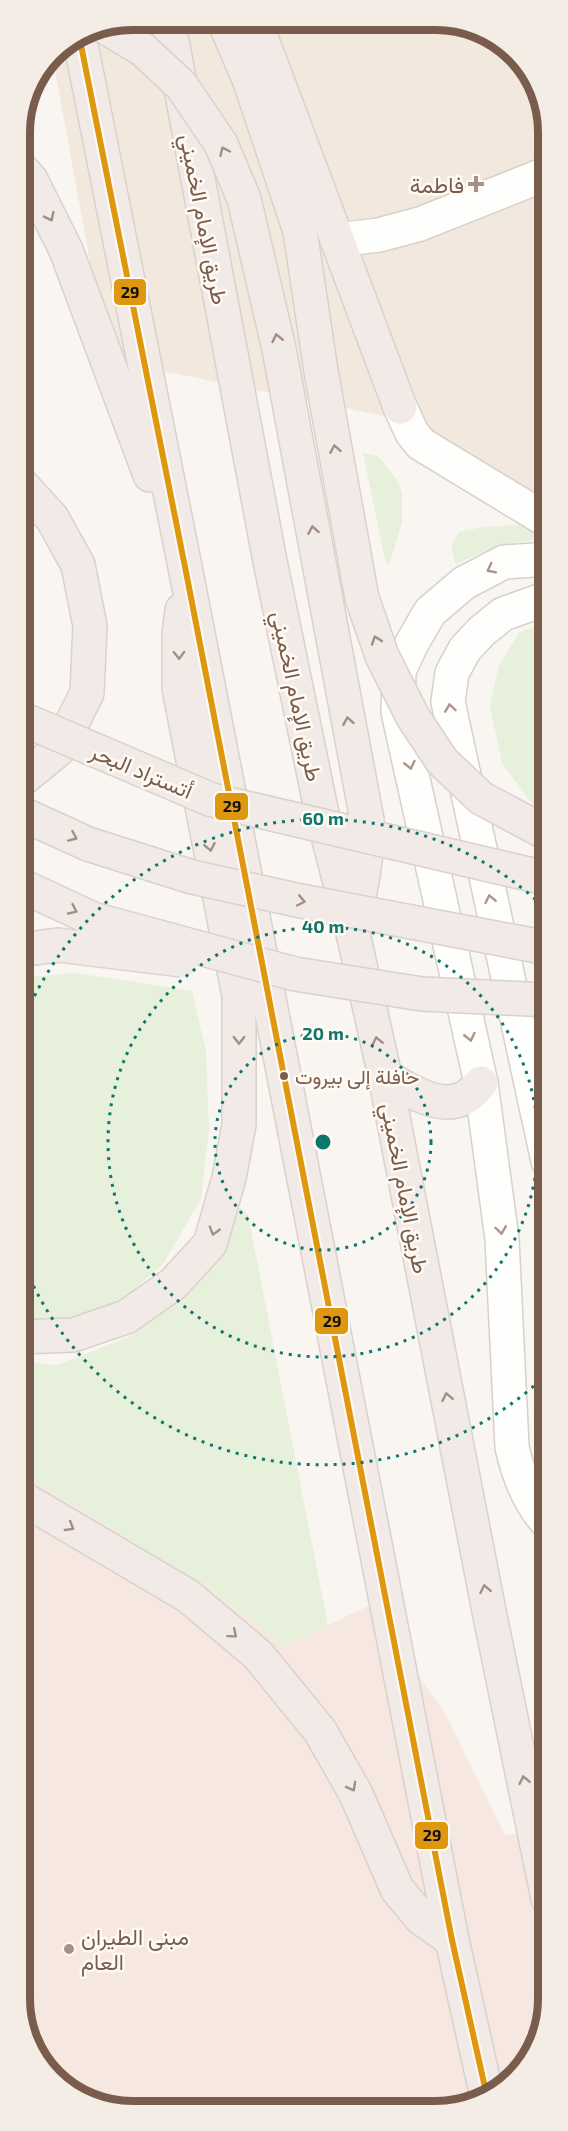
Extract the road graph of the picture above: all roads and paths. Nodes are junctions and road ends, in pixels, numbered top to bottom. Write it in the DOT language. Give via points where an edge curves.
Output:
graph roads {
  1 [pos="170,30"];
  2 [pos="228,30"];
  3 [pos="259,30"];
  4 [pos="114,32"];
  5 [pos="81,44"];
  6 [pos="538,177"];
  7 [pos="30,179"];
  8 [pos="337,240"];
  9 [pos="400,406"];
  10 [pos="30,494"];
  11 [pos="538,515"];
  12 [pos="538,560"];
  13 [pos="188,577"];
  14 [pos="538,602"];
  15 [pos="30,720"];
  16 [pos="30,773"];
  17 [pos="30,818"];
  18 [pos="538,829"];
  19 [pos="538,875"];
  20 [pos="30,890"];
  21 [pos="352,929"];
  22 [pos="538,946"];
  23 [pos="30,949"];
  24 [pos="295,974"];
  25 [pos="422,994"];
  26 [pos="538,1000"];
  27 [pos="538,1014"];
  28 [pos="385,1076"];
  29 [pos="481,1083"];
  30 [pos="538,1115"];
  31 [pos="30,1337"];
  32 [pos="30,1503"];
  33 [pos="538,1511"];
  34 [pos="538,1850"];
  35 [pos="452,1940"];
  36 [pos="485,2088"];
  1 -- 21 [label="highway, طريق الإمام الخميني" via="269,556 321,809"];
  18 -- 2 [label="highway, one-way, bridge" via="481,798 442,761 413,717 382,656 362,598 300,231 249,79"];
  3 -- 8 [label="highway"];
  21 -- 4 [label="highway, one-way, bridge" via="366,869 367,820 279,349 244,199 221,144 181,85 142,49"];
  5 -- 13 [label="highway"];
  6 -- 8 [label="street" via="420,224 379,235"];
  7 -- 13 [label="highway, one-way" via="66,250"];
  8 -- 9 [label="highway"];
  9 -- 11 [label="street" via="421,444"];
  10 -- 16 [label="highway" via="52,518 78,565 90,626 87,693 59,749"];
  12 -- 29 [label="street, one-way" via="504,562 464,583 430,612 399,672 398,712"];
  13 -- 31 [label="highway, one-way" via="179,635 179,688 239,996 239,1125 229,1178 210,1244 173,1284 126,1317 73,1335"];
  13 -- 35 [label="highway"];
  30 -- 14 [label="street, one-way" via="448,702 452,673 465,649 503,614"];
  15 -- 19 [label="highway, أتستراد البحر, bridge" via="212,800"];
  17 -- 22 [label="highway, one-way, bridge" via="88,844 192,877"];
  20 -- 24 [label="highway, one-way, bridge" via="93,919"];
  28 -- 21 [label="highway, طريق الإمام الخميني, one-way"];
  23 -- 24 [label="highway, bridge" via="58,945"];
  24 -- 25 [label="highway, bridge"];
  25 -- 26 [label="highway, bridge"];
  25 -- 27 [label="highway, bridge"];
  28 -- 29 [label="highway" via="414,1094 443,1102 465,1098"];
  34 -- 28 [label="highway, طريق الإمام الخميني, one-way"];
  29 -- 33 [label="street, one-way" via="502,1239 512,1447 516,1467"];
  32 -- 35 [label="highway, one-way" via="188,1596 258,1655 320,1731 356,1794 397,1889 421,1918"];
  35 -- 36 [label="highway"];
}
